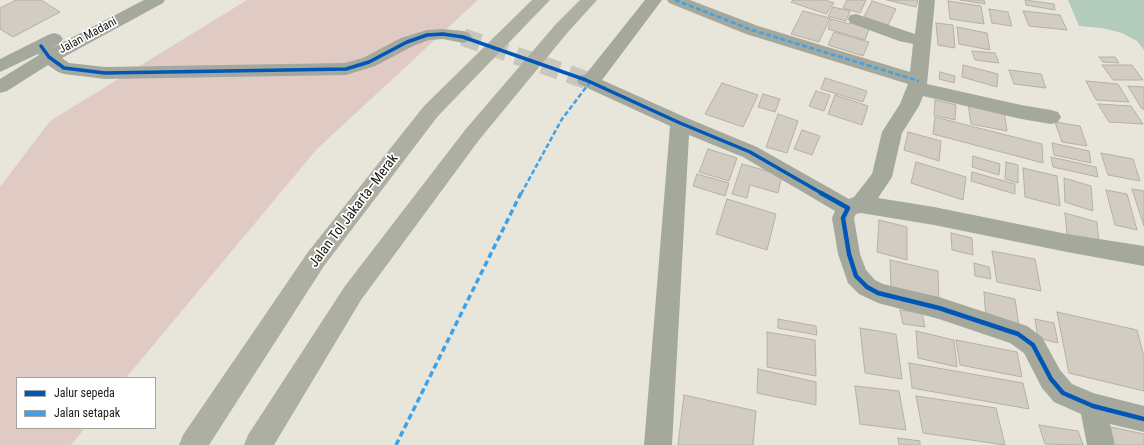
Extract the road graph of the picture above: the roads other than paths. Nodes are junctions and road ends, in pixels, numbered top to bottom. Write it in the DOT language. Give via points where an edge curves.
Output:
graph roads {
  1 [pos="126,0"];
  2 [pos="157,0"];
  3 [pos="542,0"];
  4 [pos="590,0"];
  5 [pos="654,0"];
  6 [pos="675,0"];
  7 [pos="927,0"];
  8 [pos="856,19"];
  9 [pos="463,37"];
  10 [pos="922,41"];
  11 [pos="45,51"];
  12 [pos="0,66"];
  13 [pos="918,85"];
  14 [pos="0,87"];
  15 [pos="1051,117"];
  16 [pos="680,123"];
  17 [pos="855,206"];
  18 [pos="1144,256"];
  19 [pos="1092,406"];
  20 [pos="1144,419"];
  21 [pos="193,445"];
  22 [pos="258,445"];
  23 [pos="658,445"];
  24 [pos="1101,445"];
  1 -- 11 [label="street, Jalan Madani"];
  2 -- 11 [label="street, Jalan Madani"];
  3 -- 21 [label="highway, Jalan Tol Jakarta–Merak" via="431,110 316,259"];
  4 -- 22 [label="highway" via="562,28 472,135 353,293"];
  5 -- 16 [label="street" via="588,81"];
  6 -- 13 [label="street" via="752,30"];
  7 -- 10 [label="street"];
  8 -- 10 [label="street"];
  9 -- 11 [label="street" via="427,35 407,42 369,62 346,69 105,73 64,68"];
  10 -- 13 [label="street"];
  11 -- 12 [label="street, Jalan Madani"];
  11 -- 14 [label="street, Jalan Madani"];
  13 -- 15 [label="street"];
  13 -- 17 [label="street" via="909,106 892,132 882,177"];
  16 -- 17 [label="street" via="750,152 824,195"];
  16 -- 23 [label="street"];
  17 -- 18 [label="street" via="934,216"];
  17 -- 19 [label="street" via="843,218 849,254 856,276 867,287 878,293 939,308 1018,334 1033,345 1051,378 1063,392"];
  19 -- 20 [label="street"];
  19 -- 24 [label="street"];
}
